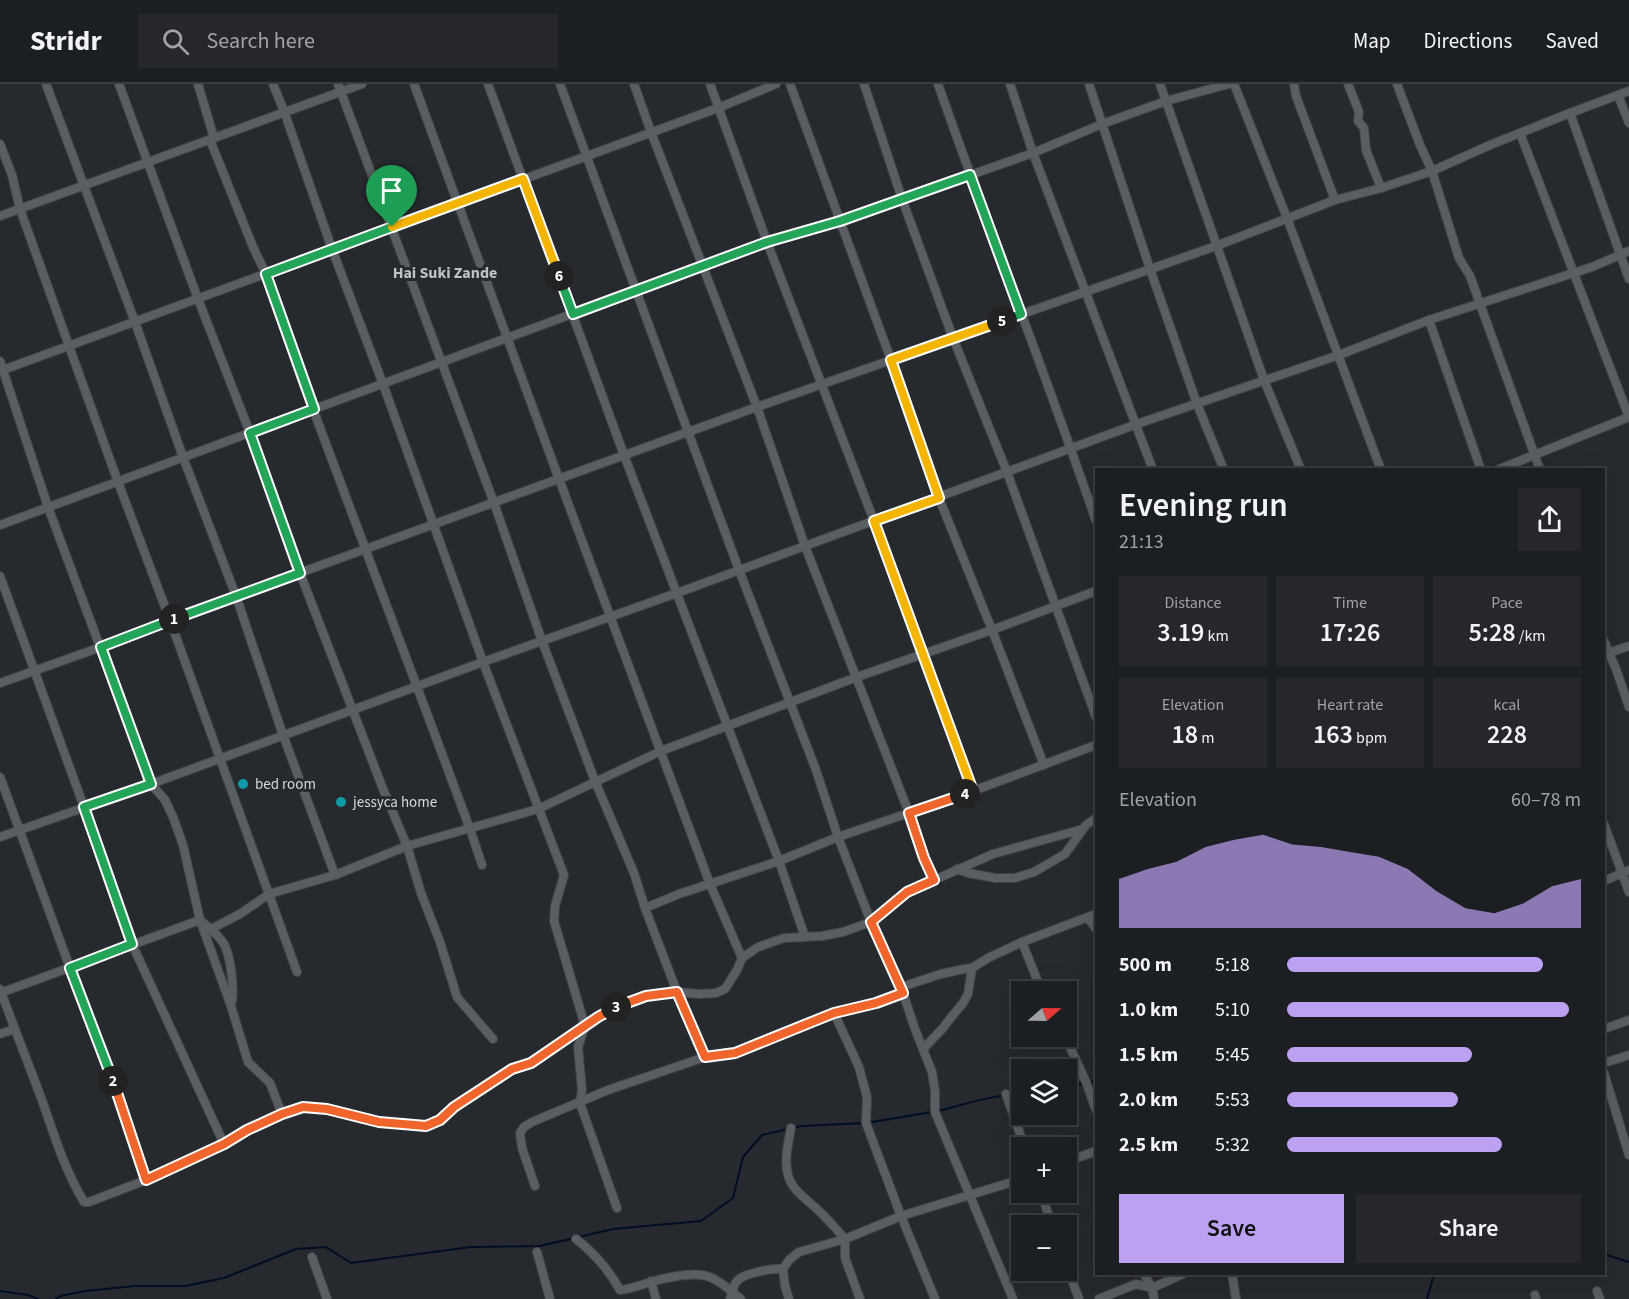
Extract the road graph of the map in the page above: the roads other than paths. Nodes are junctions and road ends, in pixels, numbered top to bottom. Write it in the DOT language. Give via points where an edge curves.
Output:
graph roads {
  1 [pos="46,84"];
  2 [pos="119,84"];
  3 [pos="198,84"];
  4 [pos="273,84"];
  5 [pos="362,84"];
  6 [pos="414,84"];
  7 [pos="488,84"];
  8 [pos="560,84"];
  9 [pos="634,84"];
  10 [pos="710,84"];
  11 [pos="776,84"];
  12 [pos="790,84"];
  13 [pos="864,84"];
  14 [pos="938,84"];
  15 [pos="1010,84"];
  16 [pos="1089,84"];
  17 [pos="1161,84"];
  18 [pos="1229,84"];
  19 [pos="1234,84"];
  20 [pos="1294,84"];
  21 [pos="1348,84"];
  22 [pos="1398,84"];
  23 [pos="340,88"];
  24 [pos="1629,91"];
  25 [pos="1618,95"];
  26 [pos="1166,101"];
  27 [pos="718,108"];
  28 [pos="285,111"];
  29 [pos="1570,112"];
  30 [pos="1629,123"];
  31 [pos="1102,124"];
  32 [pos="651,132"];
  33 [pos="1520,133"];
  34 [pos="212,139"];
  35 [pos="0,144"];
  36 [pos="1033,153"];
  37 [pos="586,156"];
  38 [pos="149,162"];
  39 [pos="1432,171"];
  40 [pos="970,175"];
  41 [pos="523,179"];
  42 [pos="85,186"];
  43 [pos="1381,188"];
  44 [pos="902,199"];
  45 [pos="1335,200"];
  46 [pos="458,203"];
  47 [pos="20,209"];
  48 [pos="0,216"];
  49 [pos="1287,218"];
  50 [pos="840,221"];
  51 [pos="392,227"];
  52 [pos="767,242"];
  53 [pos="1216,246"];
  54 [pos="332,249"];
  55 [pos="1625,253"];
  56 [pos="702,266"];
  57 [pos="1150,269"];
  58 [pos="1574,273"];
  59 [pos="266,274"];
  60 [pos="1629,279"];
  61 [pos="635,291"];
  62 [pos="1086,292"];
  63 [pos="198,298"];
  64 [pos="1480,305"];
  65 [pos="573,314"];
  66 [pos="1021,314"];
  67 [pos="1429,320"];
  68 [pos="135,322"];
  69 [pos="507,338"];
  70 [pos="953,338"];
  71 [pos="69,346"];
  72 [pos="1339,355"];
  73 [pos="891,360"];
  74 [pos="0,361"];
  75 [pos="441,363"];
  76 [pos="2,370"];
  77 [pos="1264,380"];
  78 [pos="383,384"];
  79 [pos="823,384"];
  80 [pos="1197,404"];
  81 [pos="757,407"];
  82 [pos="314,409"];
  83 [pos="1629,417"];
  84 [pos="1137,424"];
  85 [pos="689,432"];
  86 [pos="250,433"];
  87 [pos="1072,449"];
  88 [pos="624,455"];
  89 [pos="1534,456"];
  90 [pos="183,458"];
  91 [pos="1152,468"];
  92 [pos="1223,468"];
  93 [pos="1300,468"];
  94 [pos="1380,468"];
  95 [pos="1480,468"];
  96 [pos="1502,468"];
  97 [pos="1539,468"];
  98 [pos="1007,472"];
  99 [pos="559,479"];
  100 [pos="118,482"];
  101 [pos="939,498"];
  102 [pos="494,503"];
  103 [pos="48,507"];
  104 [pos="1095,518"];
  105 [pos="874,521"];
  106 [pos="0,525"];
  107 [pos="432,525"];
  108 [pos="805,546"];
  109 [pos="365,549"];
  110 [pos="739,570"];
  111 [pos="300,573"];
  112 [pos="0,576"];
  113 [pos="1095,591"];
  114 [pos="677,593"];
  115 [pos="236,596"];
  116 [pos="1056,606"];
  117 [pos="611,616"];
  118 [pos="170,620"];
  119 [pos="992,630"];
  120 [pos="542,641"];
  121 [pos="1629,646"];
  122 [pos="101,647"];
  123 [pos="1606,653"];
  124 [pos="922,654"];
  125 [pos="483,662"];
  126 [pos="34,670"];
  127 [pos="857,677"];
  128 [pos="0,683"];
  129 [pos="417,687"];
  130 [pos="789,704"];
  131 [pos="1629,707"];
  132 [pos="353,710"];
  133 [pos="1095,714"];
  134 [pos="728,725"];
  135 [pos="284,735"];
  136 [pos="1095,745"];
  137 [pos="661,751"];
  138 [pos="219,758"];
  139 [pos="1044,765"];
  140 [pos="0,777"];
  141 [pos="595,781"];
  142 [pos="151,784"];
  143 [pos="973,791"];
  144 [pos="84,807"];
  145 [pos="538,809"];
  146 [pos="909,813"];
  147 [pos="1095,819"];
  148 [pos="1605,826"];
  149 [pos="470,829"];
  150 [pos="1083,829"];
  151 [pos="19,830"];
  152 [pos="0,837"];
  153 [pos="838,837"];
  154 [pos="407,846"];
  155 [pos="779,861"];
  156 [pos="482,865"];
  157 [pos="957,869"];
  158 [pos="1626,872"];
  159 [pos="335,875"];
  160 [pos="934,880"];
  161 [pos="1605,881"];
  162 [pos="710,884"];
  163 [pos="1629,892"];
  164 [pos="269,894"];
  165 [pos="645,908"];
  166 [pos="1095,914"];
  167 [pos="1088,918"];
  168 [pos="200,920"];
  169 [pos="871,922"];
  170 [pos="1095,928"];
  171 [pos="211,929"];
  172 [pos="805,937"];
  173 [pos="1022,942"];
  174 [pos="132,944"];
  175 [pos="742,958"];
  176 [pos="70,968"];
  177 [pos="972,968"];
  178 [pos="297,972"];
  179 [pos="1038,981"];
  180 [pos="902,990"];
  181 [pos="0,992"];
  182 [pos="677,992"];
  183 [pos="231,1006"];
  184 [pos="834,1013"];
  185 [pos="1629,1020"];
  186 [pos="585,1026"];
  187 [pos="15,1029"];
  188 [pos="1605,1029"];
  189 [pos="0,1034"];
  190 [pos="493,1039"];
  191 [pos="1070,1047"];
  192 [pos="923,1049"];
  193 [pos="1629,1055"];
  194 [pos="705,1057"];
  195 [pos="1605,1063"];
  196 [pos="1605,1076"];
  197 [pos="1095,1081"];
  198 [pos="1086,1082"];
  199 [pos="1006,1094"];
  200 [pos="580,1103"];
  201 [pos="1095,1107"];
  202 [pos="282,1114"];
  203 [pos="791,1128"];
  204 [pos="1021,1137"];
  205 [pos="224,1144"];
  206 [pos="1095,1151"];
  207 [pos="1629,1155"];
  208 [pos="1077,1158"];
  209 [pos="146,1180"];
  210 [pos="1011,1182"];
  211 [pos="535,1186"];
  212 [pos="971,1194"];
  213 [pos="617,1208"];
  214 [pos="901,1216"];
  215 [pos="576,1239"];
  216 [pos="844,1239"];
  217 [pos="537,1252"];
  218 [pos="312,1257"];
  219 [pos="783,1269"];
  220 [pos="1145,1275"];
  221 [pos="1181,1275"];
  222 [pos="1232,1275"];
  223 [pos="651,1281"];
  224 [pos="1072,1281"];
  225 [pos="1152,1288"];
  226 [pos="731,1296"];
  227 [pos="327,1299"];
  228 [pos="550,1299"];
  229 [pos="656,1299"];
  230 [pos="741,1299"];
  231 [pos="789,1299"];
  232 [pos="860,1299"];
  233 [pos="935,1299"];
  234 [pos="1013,1299"];
  235 [pos="1079,1299"];
  236 [pos="1099,1299"];
  237 [pos="1154,1299"];
  238 [pos="1236,1299"];
  1 -- 42 [label="street"];
  2 -- 38 [label="street"];
  3 -- 34 [label="street"];
  4 -- 28 [label="street"];
  5 -- 23 [label="street"];
  6 -- 46 [label="street"];
  7 -- 41 [label="street"];
  8 -- 37 [label="street"];
  9 -- 32 [label="street"];
  10 -- 27 [label="street"];
  11 -- 27 [label="street"];
  12 -- 50 [label="street"];
  13 -- 44 [label="street"];
  14 -- 40 [label="street"];
  15 -- 36 [label="street"];
  16 -- 31 [label="street"];
  17 -- 26 [label="street"];
  18 -- 26 [label="street"];
  19 -- 49 [label="street"];
  20 -- 45 [label="street"];
  21 -- 43 [label="street" via="1359,112 1358,121 1364,128 1365,150"];
  22 -- 39 [label="street"];
  23 -- 28 [label="street"];
  23 -- 51 [label="street"];
  24 -- 25 [label="street"];
  25 -- 29 [label="street"];
  25 -- 30 [label="street"];
  26 -- 31 [label="street"];
  26 -- 53 [label="street"];
  27 -- 32 [label="street"];
  27 -- 52 [label="street"];
  28 -- 34 [label="street"];
  28 -- 54 [label="street"];
  29 -- 33 [label="street"];
  29 -- 55 [label="street"];
  31 -- 36 [label="street"];
  31 -- 57 [label="street"];
  32 -- 37 [label="street"];
  32 -- 56 [label="street"];
  33 -- 39 [label="street"];
  33 -- 58 [label="street"];
  34 -- 38 [label="street"];
  34 -- 59 [label="street"];
  35 -- 47 [label="street"];
  36 -- 40 [label="street"];
  36 -- 62 [label="street"];
  37 -- 41 [label="street"];
  37 -- 61 [label="street"];
  38 -- 42 [label="street"];
  38 -- 63 [label="street"];
  39 -- 43 [label="street"];
  39 -- 64 [label="street" via="1456,250"];
  40 -- 44 [label="street"];
  40 -- 66 [label="street"];
  41 -- 46 [label="street"];
  41 -- 65 [label="street"];
  42 -- 47 [label="street"];
  42 -- 68 [label="street"];
  43 -- 45 [label="street"];
  44 -- 50 [label="street"];
  44 -- 70 [label="street"];
  45 -- 49 [label="street"];
  46 -- 51 [label="street"];
  46 -- 69 [label="street"];
  47 -- 48 [label="street"];
  47 -- 71 [label="street"];
  49 -- 53 [label="street"];
  49 -- 72 [label="street"];
  50 -- 52 [label="street"];
  50 -- 73 [label="street"];
  51 -- 54 [label="street"];
  51 -- 75 [label="street"];
  52 -- 56 [label="street"];
  52 -- 79 [label="street"];
  53 -- 57 [label="street"];
  53 -- 77 [label="street"];
  54 -- 59 [label="street"];
  54 -- 78 [label="street"];
  55 -- 58 [label="street"];
  55 -- 60 [label="street"];
  56 -- 61 [label="street"];
  56 -- 81 [label="street"];
  57 -- 62 [label="street"];
  57 -- 80 [label="street"];
  58 -- 64 [label="street"];
  58 -- 83 [label="street"];
  59 -- 63 [label="street"];
  59 -- 82 [label="street"];
  61 -- 65 [label="street"];
  61 -- 85 [label="street"];
  62 -- 66 [label="street"];
  62 -- 84 [label="street"];
  63 -- 68 [label="street"];
  63 -- 86 [label="street"];
  64 -- 67 [label="street"];
  64 -- 89 [label="street"];
  65 -- 69 [label="street"];
  65 -- 88 [label="street"];
  66 -- 70 [label="street"];
  66 -- 87 [label="street"];
  67 -- 72 [label="street"];
  67 -- 95 [label="street"];
  68 -- 71 [label="street"];
  68 -- 90 [label="street"];
  69 -- 75 [label="street"];
  69 -- 99 [label="street"];
  70 -- 73 [label="street"];
  70 -- 98 [label="street"];
  71 -- 76 [label="street"];
  71 -- 100 [label="street"];
  72 -- 77 [label="street"];
  72 -- 94 [label="street"];
  73 -- 79 [label="street"];
  73 -- 101 [label="street"];
  74 -- 76 [label="street"];
  75 -- 78 [label="street"];
  75 -- 102 [label="street"];
  76 -- 103 [label="street"];
  77 -- 80 [label="street"];
  77 -- 93 [label="street"];
  78 -- 82 [label="street"];
  78 -- 107 [label="street"];
  79 -- 81 [label="street"];
  79 -- 105 [label="street"];
  80 -- 84 [label="street"];
  80 -- 92 [label="street"];
  81 -- 85 [label="street"];
  81 -- 108 [label="street"];
  82 -- 86 [label="street"];
  82 -- 109 [label="street"];
  83 -- 89 [label="street"];
  84 -- 87 [label="street"];
  84 -- 91 [label="street"];
  85 -- 88 [label="street"];
  85 -- 110 [label="street"];
  86 -- 90 [label="street"];
  86 -- 111 [label="street"];
  87 -- 98 [label="street"];
  87 -- 104 [label="street"];
  88 -- 99 [label="street"];
  88 -- 114 [label="street"];
  89 -- 96 [label="street"];
  89 -- 97 [label="street"];
  90 -- 100 [label="street"];
  90 -- 115 [label="street"];
  98 -- 101 [label="street"];
  98 -- 116 [label="street"];
  99 -- 102 [label="street"];
  99 -- 117 [label="street"];
  100 -- 103 [label="street"];
  100 -- 118 [label="street"];
  101 -- 105 [label="street"];
  101 -- 119 [label="street"];
  102 -- 107 [label="street"];
  102 -- 120 [label="street"];
  103 -- 106 [label="street"];
  103 -- 122 [label="street"];
  105 -- 108 [label="street"];
  105 -- 124 [label="street"];
  107 -- 109 [label="street"];
  107 -- 125 [label="street"];
  108 -- 110 [label="street"];
  108 -- 127 [label="street"];
  109 -- 111 [label="street"];
  109 -- 129 [label="street"];
  110 -- 114 [label="street"];
  110 -- 130 [label="street"];
  111 -- 115 [label="street"];
  111 -- 132 [label="street"];
  112 -- 126 [label="street"];
  113 -- 116 [label="street"];
  114 -- 117 [label="street"];
  114 -- 134 [label="street"];
  115 -- 118 [label="street"];
  115 -- 135 [label="street"];
  116 -- 119 [label="street"];
  116 -- 133 [label="street"];
  117 -- 120 [label="street"];
  117 -- 137 [label="street"];
  118 -- 122 [label="street"];
  118 -- 138 [label="street"];
  119 -- 124 [label="street"];
  119 -- 139 [label="street"];
  120 -- 125 [label="street"];
  120 -- 141 [label="street"];
  121 -- 123 [label="street"];
  122 -- 126 [label="street"];
  122 -- 142 [label="street"];
  123 -- 131 [label="street"];
  124 -- 127 [label="street"];
  124 -- 143 [label="street"];
  125 -- 129 [label="street"];
  125 -- 145 [label="street"];
  126 -- 128 [label="street"];
  126 -- 144 [label="street"];
  127 -- 130 [label="street"];
  127 -- 146 [label="street"];
  129 -- 132 [label="street"];
  129 -- 149 [label="street"];
  130 -- 134 [label="street"];
  130 -- 153 [label="street"];
  132 -- 135 [label="street"];
  132 -- 154 [label="street"];
  134 -- 137 [label="street"];
  134 -- 155 [label="street"];
  135 -- 138 [label="street"];
  135 -- 159 [label="street"];
  136 -- 139 [label="street"];
  137 -- 141 [label="street"];
  137 -- 162 [label="street"];
  138 -- 142 [label="street"];
  138 -- 164 [label="street"];
  139 -- 143 [label="street"];
  140 -- 151 [label="street"];
  141 -- 145 [label="street"];
  141 -- 165 [label="street"];
  142 -- 144 [label="street"];
  142 -- 168 [label="street" via="173,817 186,854"];
  143 -- 146 [label="street"];
  144 -- 151 [label="street"];
  144 -- 174 [label="street"];
  145 -- 149 [label="street"];
  145 -- 186 [label="street" via="564,875 554,921"];
  146 -- 153 [label="street"];
  146 -- 160 [label="street"];
  147 -- 150 [label="street"];
  148 -- 158 [label="street"];
  149 -- 154 [label="street"];
  149 -- 156 [label="street"];
  150 -- 157 [label="street" via="993,854"];
  150 -- 157 [label="street" via="1065,854 1035,872 995,878"];
  151 -- 152 [label="street"];
  151 -- 176 [label="street"];
  153 -- 155 [label="street"];
  153 -- 169 [label="street"];
  154 -- 159 [label="street"];
  154 -- 190 [label="street" via="457,997"];
  155 -- 162 [label="street"];
  155 -- 172 [label="street"];
  157 -- 160 [label="street"];
  158 -- 161 [label="street"];
  158 -- 163 [label="street"];
  159 -- 164 [label="street"];
  160 -- 169 [label="street" via="907,892"];
  162 -- 165 [label="street"];
  162 -- 175 [label="street"];
  164 -- 171 [label="street"];
  164 -- 178 [label="street"];
  165 -- 182 [label="street"];
  166 -- 167 [label="street"];
  167 -- 170 [label="street"];
  167 -- 173 [label="street"];
  168 -- 171 [label="street"];
  168 -- 174 [label="street"];
  168 -- 183 [label="street"];
  169 -- 172 [label="street" via="843,932"];
  169 -- 180 [label="street"];
  171 -- 183 [label="street" via="224,944 233,993"];
  172 -- 175 [label="street" via="784,938 758,947"];
  173 -- 177 [label="street"];
  173 -- 179 [label="street"];
  174 -- 176 [label="street"];
  174 -- 205 [label="street"];
  175 -- 182 [label="street" via="725,988 716,993"];
  176 -- 181 [label="street"];
  176 -- 209 [label="street" via="109,1067"];
  177 -- 180 [label="street"];
  177 -- 192 [label="street" via="963,1003"];
  180 -- 184 [label="street" via="876,1003"];
  180 -- 192 [label="street"];
  181 -- 187 [label="street"];
  182 -- 186 [label="street" via="646,996"];
  182 -- 194 [label="street"];
  183 -- 202 [label="street" via="248,1062 270,1083"];
  184 -- 194 [label="street" via="735,1053"];
  184 -- 214 [label="street" via="859,1067 867,1097 866,1122"];
  185 -- 188 [label="street"];
  186 -- 200 [label="street" via="578,1047"];
  186 -- 202 [label="street" via="426,1126 379,1122 303,1107"];
  187 -- 189 [label="street"];
  187 -- 209 [label="street" via="60,1153 84,1202"];
  191 -- 198 [label="street"];
  192 -- 212 [label="street" via="932,1072 935,1112"];
  193 -- 195 [label="street"];
  194 -- 200 [label="street"];
  196 -- 207 [label="street"];
  197 -- 198 [label="street"];
  198 -- 201 [label="street"];
  199 -- 204 [label="street"];
  200 -- 211 [label="street" via="532,1122 520,1133"];
  200 -- 213 [label="street"];
  202 -- 205 [label="street"];
  203 -- 216 [label="street" via="786,1153 791,1184"];
  205 -- 209 [label="street"];
  206 -- 208 [label="street"];
  210 -- 212 [label="street"];
  212 -- 214 [label="street"];
  212 -- 234 [label="street"];
  214 -- 216 [label="street"];
  214 -- 233 [label="street"];
  215 -- 223 [label="street" via="608,1270 620,1290"];
  216 -- 219 [label="street" via="799,1252"];
  216 -- 232 [label="street" via="845,1258"];
  217 -- 228 [label="street"];
  218 -- 227 [label="street"];
  219 -- 226 [label="street" via="765,1270 739,1279"];
  219 -- 231 [label="street"];
  220 -- 225 [label="street"];
  221 -- 225 [label="street"];
  222 -- 238 [label="street"];
  223 -- 226 [label="street" via="702,1275 713,1279"];
  223 -- 229 [label="street"];
  224 -- 235 [label="street"];
  225 -- 236 [label="street" via="1136,1284"];
  225 -- 237 [label="street"];
  226 -- 230 [label="street"];
}
